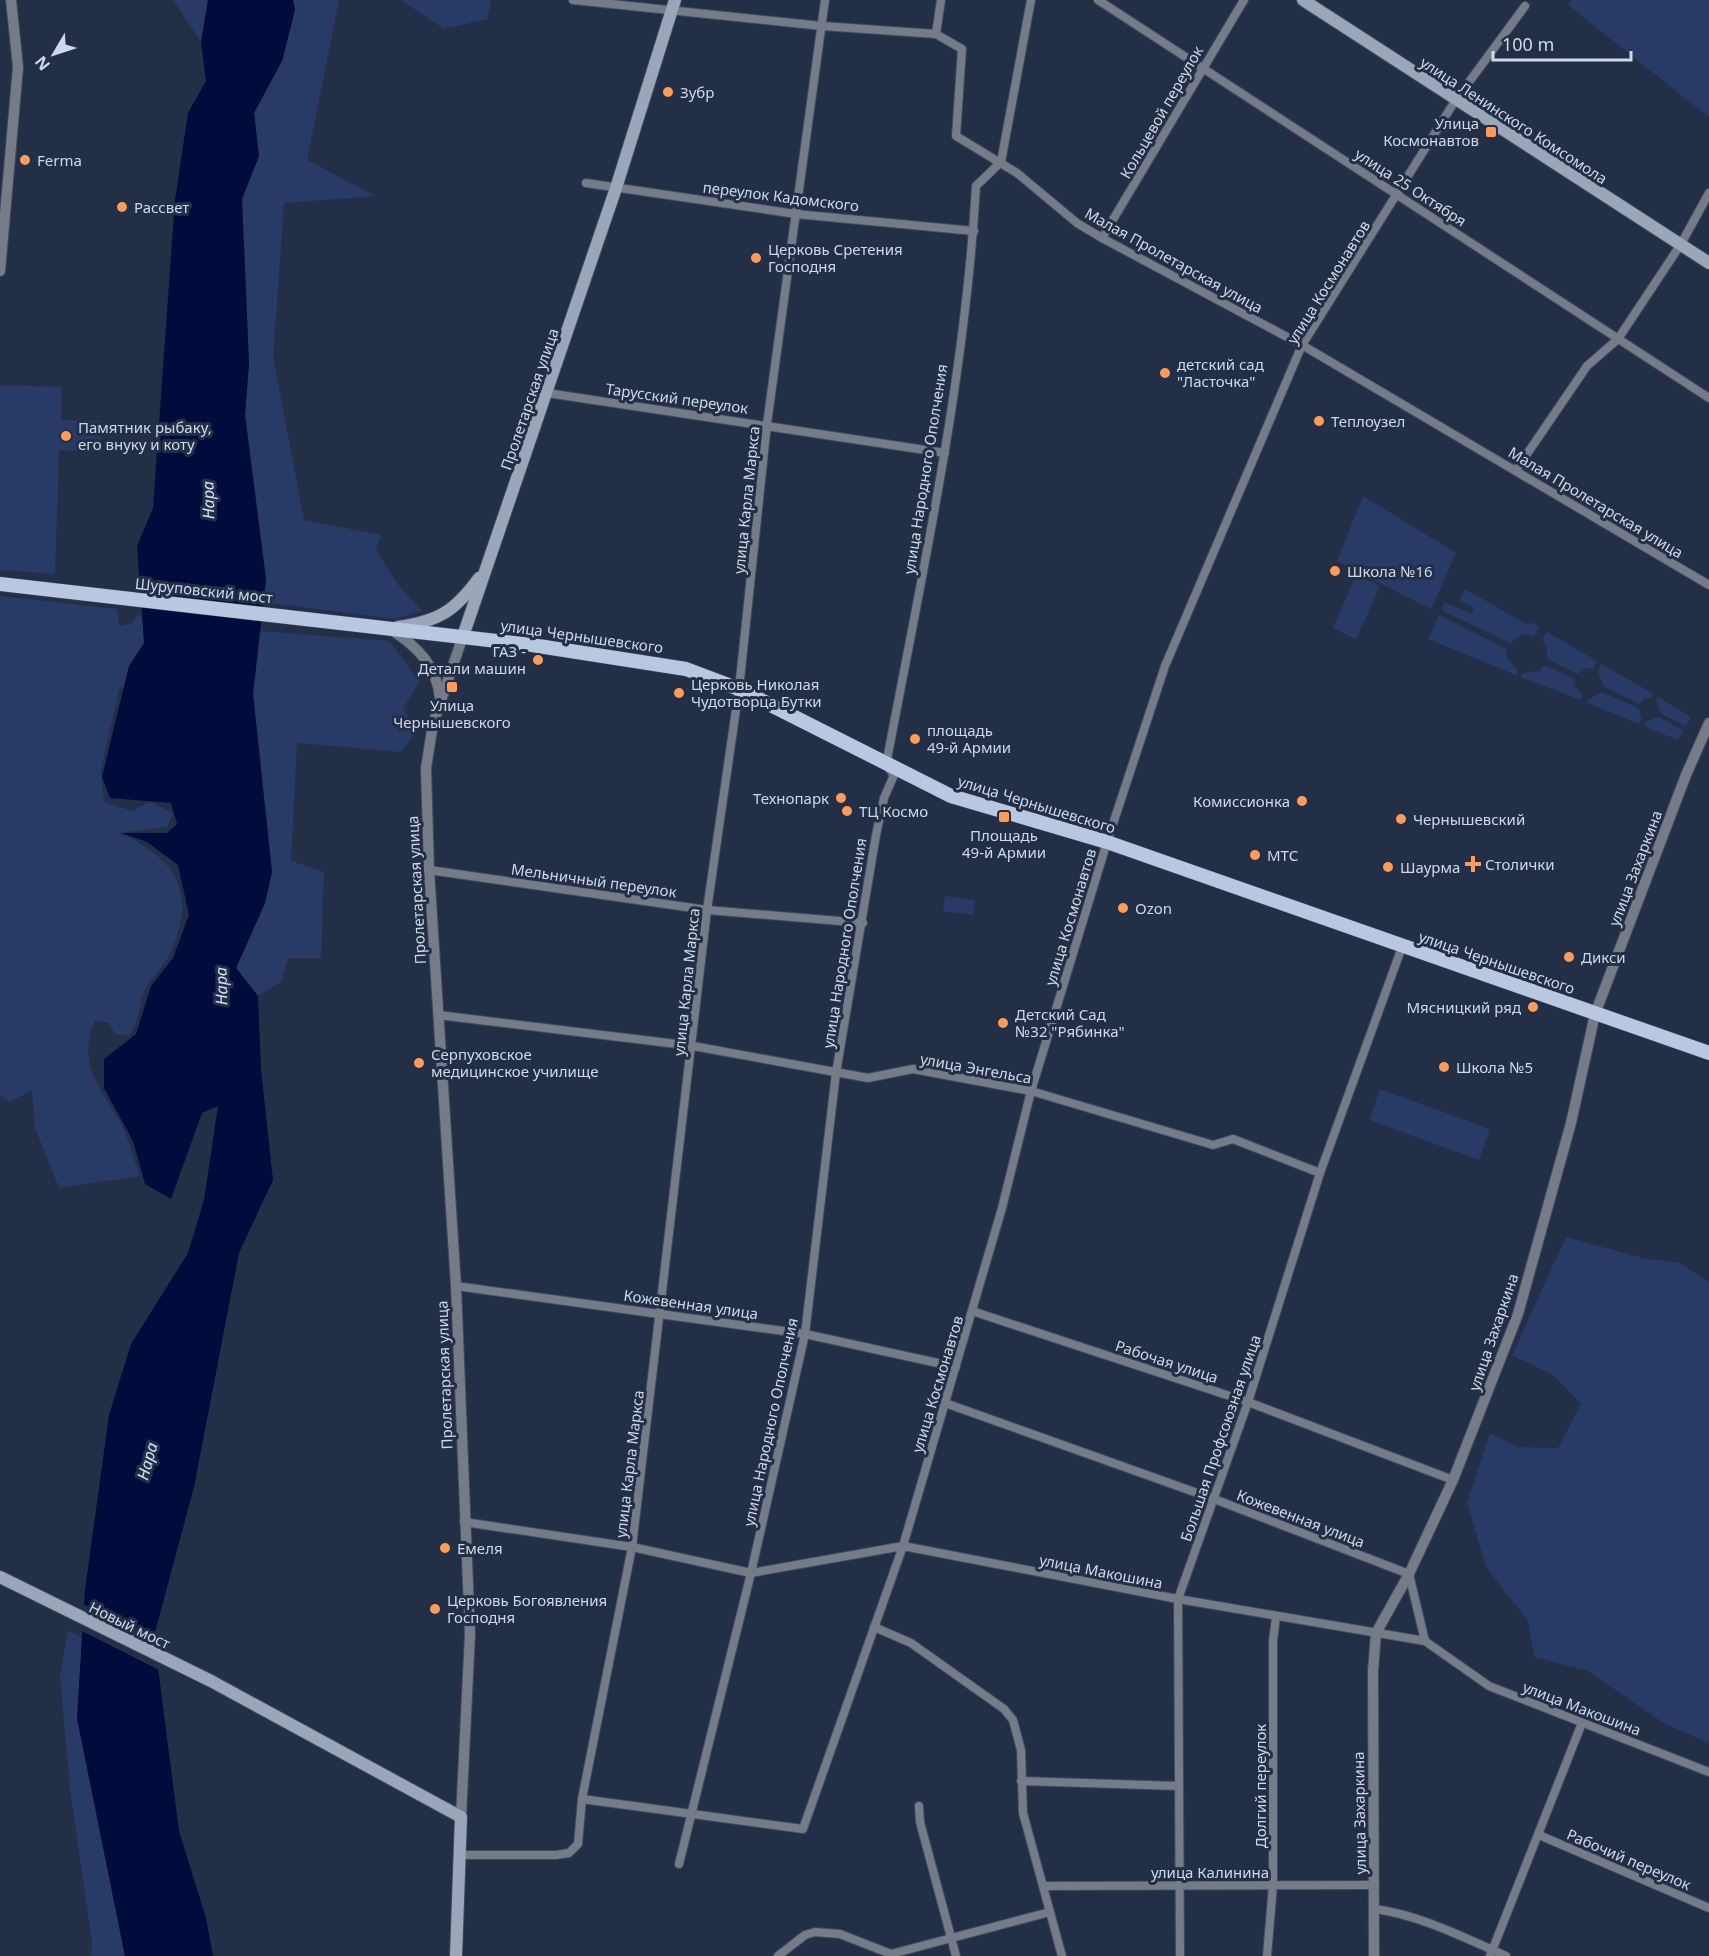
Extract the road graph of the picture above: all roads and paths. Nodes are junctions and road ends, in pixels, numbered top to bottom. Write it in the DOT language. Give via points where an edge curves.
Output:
graph roads {
  1 [pos="10,0"];
  2 [pos="573,0"];
  3 [pos="825,0"];
  4 [pos="941,0"];
  5 [pos="1031,0"];
  6 [pos="1098,0"];
  7 [pos="1244,0"];
  8 [pos="1303,0"];
  9 [pos="673,5"];
  10 [pos="1525,6"];
  11 [pos="822,26"];
  12 [pos="936,34"];
  13 [pos="1202,66"];
  14 [pos="1455,101"];
  15 [pos="1001,162"];
  16 [pos="586,183"];
  17 [pos="616,188"];
  18 [pos="1709,193"];
  19 [pos="1398,194"];
  20 [pos="796,214"];
  21 [pos="974,231"];
  22 [pos="1102,238"];
  23 [pos="1681,244"];
  24 [pos="1709,263"];
  25 [pos="0,271"];
  26 [pos="1618,339"];
  27 [pos="1302,345"];
  28 [pos="548,393"];
  29 [pos="1709,398"];
  30 [pos="767,424"];
  31 [pos="945,453"];
  32 [pos="1516,470"];
  33 [pos="487,567"];
  34 [pos="0,584"];
  35 [pos="1709,585"];
  36 [pos="280,615"];
  37 [pos="390,629"];
  38 [pos="464,636"];
  39 [pos="739,689"];
  40 [pos="440,703"];
  41 [pos="1708,730"];
  42 [pos="886,765"];
  43 [pos="1107,842"];
  44 [pos="429,870"];
  45 [pos="707,910"];
  46 [pos="863,923"];
  47 [pos="1402,947"];
  48 [pos="1595,1014"];
  49 [pos="438,1015"];
  50 [pos="693,1046"];
  51 [pos="1709,1053"];
  52 [pos="836,1072"];
  53 [pos="1031,1091"];
  54 [pos="1320,1173"];
  55 [pos="456,1286"];
  56 [pos="972,1311"];
  57 [pos="661,1314"];
  58 [pos="806,1334"];
  59 [pos="956,1367"];
  60 [pos="1248,1402"];
  61 [pos="945,1403"];
  62 [pos="1453,1480"];
  63 [pos="1214,1499"];
  64 [pos="464,1522"];
  65 [pos="633,1546"];
  66 [pos="903,1546"];
  67 [pos="751,1573"];
  68 [pos="1409,1574"];
  69 [pos="0,1577"];
  70 [pos="1178,1599"];
  71 [pos="1276,1617"];
  72 [pos="874,1627"];
  73 [pos="1376,1633"];
  74 [pos="1425,1641"];
  75 [pos="1582,1723"];
  76 [pos="1709,1772"];
  77 [pos="1021,1781"];
  78 [pos="1178,1786"];
  79 [pos="582,1799"];
  80 [pos="919,1806"];
  81 [pos="690,1815"];
  82 [pos="461,1817"];
  83 [pos="1539,1835"];
  84 [pos="460,1856"];
  85 [pos="679,1864"];
  86 [pos="1375,1885"];
  87 [pos="1044,1886"];
  88 [pos="1178,1886"];
  89 [pos="1273,1886"];
  90 [pos="1709,1908"];
  91 [pos="1375,1909"];
  92 [pos="1050,1912"];
  93 [pos="951,1940"];
  94 [pos="1491,1953"];
  95 [pos="456,1956"];
  96 [pos="778,1956"];
  97 [pos="956,1956"];
  98 [pos="1062,1956"];
  99 [pos="1180,1956"];
  100 [pos="1267,1956"];
  101 [pos="1374,1956"];
  102 [pos="1506,1956"];
  1 -- 25 [label="street" via="18,67"];
  2 -- 9 [label="street, Малая Пролетарская улица"];
  3 -- 11 [label="street, улица Карла Маркса"];
  4 -- 12 [label="street"];
  5 -- 15 [label="street"];
  6 -- 13 [label="street, улица 25 Октября"];
  7 -- 13 [label="street, Кольцевой переулок"];
  8 -- 14 [label="main road, улица Ленинского Комсомола"];
  9 -- 11 [label="street, Малая Пролетарская улица"];
  9 -- 17 [label="main road, Пролетарская улица"];
  10 -- 14 [label="street, улица Космонавтов"];
  11 -- 12 [label="street, Малая Пролетарская улица"];
  11 -- 20 [label="street, улица Карла Маркса"];
  12 -- 15 [label="street, Малая Пролетарская улица" via="962,49 956,136"];
  13 -- 19 [label="street, улица 25 Октября"];
  13 -- 22 [label="street, Кольцевой переулок"];
  14 -- 19 [label="street, улица Космонавтов"];
  14 -- 23 [label="main road, улица Ленинского Комсомола"];
  15 -- 21 [label="street, улица Народного Ополчения" via="976,186"];
  15 -- 22 [label="street, Малая Пролетарская улица" via="1077,223"];
  16 -- 17 [label="street, переулок Кадомского"];
  17 -- 20 [label="street, переулок Кадомского"];
  17 -- 28 [label="main road, Пролетарская улица"];
  18 -- 23 [label="street"];
  19 -- 26 [label="street, улица 25 Октября"];
  19 -- 27 [label="street, улица Космонавтов"];
  20 -- 21 [label="street, переулок Кадомского"];
  20 -- 30 [label="street, улица Карла Маркса"];
  21 -- 31 [label="street, улица Народного Ополчения"];
  22 -- 27 [label="street, Малая Пролетарская улица"];
  23 -- 24 [label="main road, улица Ленинского Комсомола"];
  23 -- 26 [label="street"];
  26 -- 29 [label="street, улица 25 Октября"];
  26 -- 32 [label="street" via="1587,366"];
  27 -- 32 [label="street, Малая Пролетарская улица"];
  27 -- 43 [label="street, улица Космонавтов" via="1165,666"];
  28 -- 30 [label="street, Тарусский переулок"];
  28 -- 33 [label="main road, Пролетарская улица"];
  30 -- 31 [label="street, Тарусский переулок"];
  30 -- 39 [label="street, улица Карла Маркса"];
  31 -- 42 [label="street, улица Народного Ополчения"];
  32 -- 35 [label="street, Малая Пролетарская улица"];
  33 -- 37 [label="main road" via="450,612 426,623"];
  33 -- 38 [label="main road, Пролетарская улица"];
  34 -- 36 [label="main road, Шуруповский мост"];
  36 -- 37 [label="main road, улица Чернышевского"];
  37 -- 38 [label="main road, улица Чернышевского"];
  37 -- 40 [label="street" via="408,640 431,668 439,683"];
  38 -- 39 [label="main road, улица Чернышевского" via="686,669"];
  38 -- 40 [label="street, Пролетарская улица"];
  39 -- 42 [label="main road, улица Чернышевского"];
  39 -- 45 [label="street, улица Карла Маркса"];
  40 -- 44 [label="street, Пролетарская улица" via="426,768"];
  41 -- 48 [label="street, улица Захаркина" via="1686,775"];
  42 -- 43 [label="main road, улица Чернышевского" via="951,796"];
  42 -- 46 [label="street, улица Народного Ополчения" via="894,775 876,835"];
  43 -- 47 [label="main road, улица Чернышевского"];
  43 -- 53 [label="street, улица Космонавтов"];
  44 -- 45 [label="street, Мельничный переулок"];
  44 -- 49 [label="street, Пролетарская улица"];
  45 -- 46 [label="street, Мельничный переулок"];
  45 -- 50 [label="street, улица Карла Маркса"];
  46 -- 52 [label="street, улица Народного Ополчения"];
  47 -- 48 [label="main road, улица Чернышевского"];
  47 -- 54 [label="street, Большая Профсоюзная улица"];
  48 -- 51 [label="main road, улица Чернышевского"];
  48 -- 62 [label="street, улица Захаркина" via="1571,1123 1518,1314"];
  49 -- 50 [label="street, улица Энгельса"];
  49 -- 55 [label="street, Пролетарская улица"];
  50 -- 52 [label="street, улица Энгельса"];
  50 -- 57 [label="street, улица Карла Маркса"];
  52 -- 53 [label="street, улица Энгельса" via="867,1078 913,1069"];
  52 -- 58 [label="street, улица Народного Ополчения"];
  53 -- 54 [label="street, улица Энгельса" via="1213,1145 1233,1139"];
  53 -- 56 [label="street, улица Космонавтов"];
  54 -- 60 [label="street, Большая Профсоюзная улица"];
  55 -- 57 [label="street, Кожевенная улица"];
  55 -- 64 [label="street, Пролетарская улица"];
  56 -- 59 [label="street, улица Космонавтов"];
  56 -- 60 [label="street, Рабочая улица"];
  57 -- 58 [label="street, Кожевенная улица"];
  57 -- 65 [label="street, улица Карла Маркса"];
  58 -- 59 [label="street, Кожевенная улица"];
  58 -- 67 [label="street, улица Народного Ополчения"];
  59 -- 61 [label="street, улица Космонавтов"];
  60 -- 62 [label="street, Рабочая улица"];
  60 -- 63 [label="street, Большая Профсоюзная улица"];
  61 -- 63 [label="street, Кожевенная улица"];
  61 -- 66 [label="street, улица Космонавтов"];
  62 -- 68 [label="street, улица Захаркина"];
  63 -- 68 [label="street, Кожевенная улица"];
  63 -- 70 [label="street, Большая Профсоюзная улица"];
  64 -- 65 [label="street, улица Макошина"];
  64 -- 82 [label="street, Пролетарская улица" via="470,1634"];
  65 -- 67 [label="street, улица Макошина"];
  65 -- 79 [label="street, улица Карла Маркса"];
  66 -- 67 [label="street, улица Макошина"];
  66 -- 70 [label="street, улица Макошина"];
  66 -- 72 [label="street, улица Космонавтов"];
  67 -- 81 [label="street, улица Народного Ополчения"];
  68 -- 73 [label="street, улица Захаркина"];
  68 -- 74 [label="street"];
  69 -- 82 [label="main road, Новый мост" via="211,1682"];
  70 -- 71 [label="street, улица Макошина"];
  70 -- 78 [label="street, Большая Профсоюзная улица"];
  71 -- 73 [label="street, улица Макошина"];
  71 -- 89 [label="street, Долгий переулок"];
  72 -- 77 [label="street" via="911,1643 1005,1709 1013,1720 1021,1750"];
  72 -- 81 [label="street, улица Космонавтов" via="803,1829"];
  73 -- 74 [label="street, улица Макошина"];
  73 -- 86 [label="street, улица Захаркина"];
  74 -- 75 [label="street, улица Макошина" via="1489,1686"];
  75 -- 76 [label="street, улица Макошина"];
  75 -- 83 [label="street"];
  77 -- 78 [label="street"];
  77 -- 87 [label="street" via="1023,1813"];
  78 -- 88 [label="street, Большая Профсоюзная улица"];
  79 -- 81 [label="street"];
  79 -- 84 [label="street, улица Карла Маркса" via="578,1844 569,1853"];
  80 -- 93 [label="street"];
  81 -- 85 [label="street, улица Народного Ополчения"];
  82 -- 84 [label="main road"];
  83 -- 90 [label="street, Рабочий переулок"];
  83 -- 94 [label="street"];
  84 -- 95 [label="main road"];
  86 -- 89 [label="street, улица Калинина"];
  86 -- 91 [label="street, улица Захаркина"];
  87 -- 88 [label="street, улица Калинина"];
  87 -- 92 [label="street"];
  88 -- 89 [label="street, улица Калинина"];
  88 -- 99 [label="street, Большая Профсоюзная улица"];
  89 -- 100 [label="street, Долгий переулок"];
  91 -- 94 [label="street" via="1418,1919"];
  91 -- 101 [label="street, улица Захаркина"];
  92 -- 93 [label="street"];
  92 -- 98 [label="street"];
  93 -- 96 [label="street" via="891,1954 840,1934 814,1932"];
  93 -- 97 [label="street"];
  94 -- 102 [label="street"];
}
